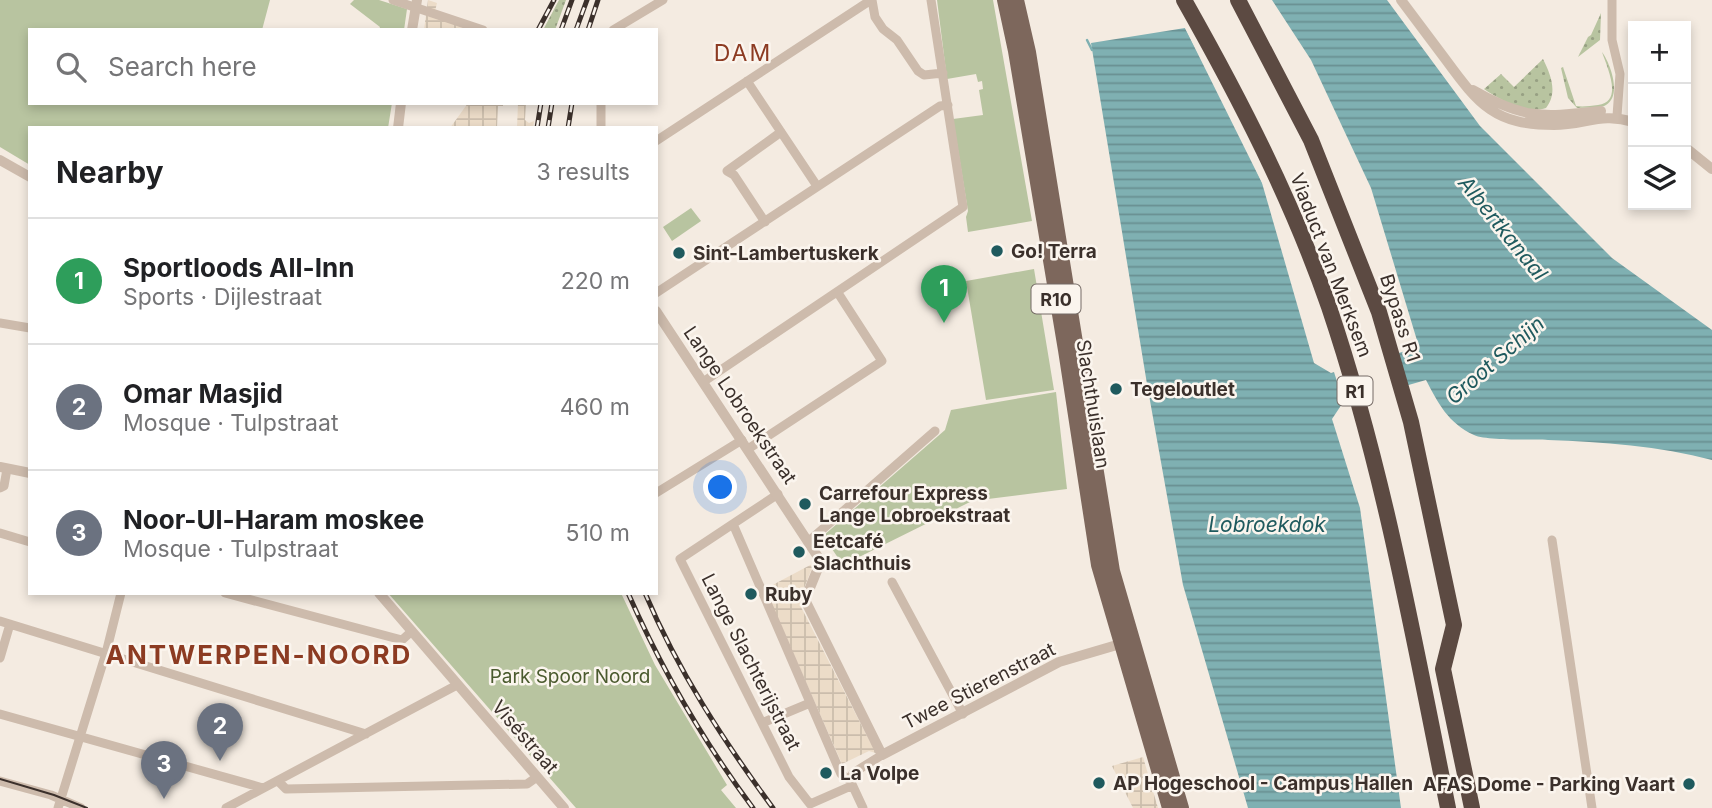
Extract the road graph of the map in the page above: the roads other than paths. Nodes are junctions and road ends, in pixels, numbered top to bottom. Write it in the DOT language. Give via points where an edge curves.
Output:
graph roads {
  1 [pos="393,0"];
  2 [pos="663,0"];
  3 [pos="871,0"];
  4 [pos="931,0"];
  5 [pos="1004,0"];
  6 [pos="1017,0"];
  7 [pos="1185,0"];
  8 [pos="1238,0"];
  9 [pos="1401,0"];
  10 [pos="1612,0"];
  11 [pos="416,4"];
  12 [pos="412,28"];
  13 [pos="478,28"];
  14 [pos="616,28"];
  15 [pos="943,73"];
  16 [pos="747,81"];
  17 [pos="401,105"];
  18 [pos="601,105"];
  19 [pos="948,105"];
  20 [pos="1617,113"];
  21 [pos="1628,114"];
  22 [pos="1628,119"];
  23 [pos="398,126"];
  24 [pos="601,126"];
  25 [pos="781,132"];
  26 [pos="658,140"];
  27 [pos="1691,152"];
  28 [pos="0,161"];
  29 [pos="1712,169"];
  30 [pos="28,176"];
  31 [pos="817,186"];
  32 [pos="765,222"];
  33 [pos="658,292"];
  34 [pos="838,293"];
  35 [pos="658,314"];
  36 [pos="0,323"];
  37 [pos="28,328"];
  38 [pos="703,382"];
  39 [pos="934,431"];
  40 [pos="745,444"];
  41 [pos="4,468"];
  42 [pos="28,473"];
  43 [pos="0,488"];
  44 [pos="658,492"];
  45 [pos="778,494"];
  46 [pos="733,524"];
  47 [pos="0,534"];
  48 [pos="1552,540"];
  49 [pos="28,541"];
  50 [pos="809,541"];
  51 [pos="892,582"];
  52 [pos="120,595"];
  53 [pos="233,595"];
  54 [pos="381,595"];
  55 [pos="5,622"];
  56 [pos="412,631"];
  57 [pos="1126,642"];
  58 [pos="106,653"];
  59 [pos="0,658"];
  60 [pos="457,685"];
  61 [pos="810,703"];
  62 [pos="0,714"];
  63 [pos="963,714"];
  64 [pos="762,723"];
  65 [pos="366,734"];
  66 [pos="80,737"];
  67 [pos="882,755"];
  68 [pos="537,777"];
  69 [pos="0,781"];
  70 [pos="278,781"];
  71 [pos="851,783"];
  72 [pos="264,788"];
  73 [pos="59,804"];
  74 [pos="81,808"];
  75 [pos="226,808"];
  76 [pos="564,808"];
  77 [pos="863,808"];
  78 [pos="1169,808"];
  79 [pos="1182,808"];
  80 [pos="1448,808"];
  81 [pos="1472,808"];
  82 [pos="1592,808"];
  1 -- 11 [label="street"];
  2 -- 14 [label="street"];
  3 -- 15 [label="street" via="875,17 918,71 924,75"];
  3 -- 16 [label="street"];
  4 -- 15 [label="street"];
  5 -- 57 [label="main road, Slachthuislaan / R10" via="1098,565"];
  6 -- 57 [label="main road, Slachthuislaan / R10"];
  7 -- 80 [label="highway, Viaduct van Merksem / R1" via="1255,133 1329,309 1382,492"];
  8 -- 81 [label="highway, Bypass R1 / R1" via="1311,140 1379,312 1410,422 1454,625 1443,669"];
  9 -- 20 [label="street" via="1464,85 1497,104 1541,116"];
  10 -- 20 [label="street" via="1612,40 1620,74"];
  11 -- 12 [label="street"];
  11 -- 13 [label="street"];
  15 -- 19 [label="street"];
  16 -- 25 [label="street"];
  16 -- 26 [label="street"];
  17 -- 23 [label="street"];
  18 -- 24 [label="street"];
  19 -- 31 [label="street"];
  19 -- 34 [label="street" via="963,207"];
  20 -- 21 [label="street"];
  20 -- 22 [label="street"];
  25 -- 31 [label="street"];
  25 -- 32 [label="street" via="727,171"];
  27 -- 29 [label="street"];
  28 -- 30 [label="street"];
  31 -- 32 [label="street"];
  32 -- 33 [label="street"];
  34 -- 38 [label="street"];
  34 -- 40 [label="street" via="882,361"];
  35 -- 38 [label="street, Lange Lobroekstraat"];
  36 -- 37 [label="street"];
  38 -- 40 [label="street, Lange Lobroekstraat"];
  39 -- 50 [label="street"];
  40 -- 44 [label="street"];
  40 -- 45 [label="street, Lange Lobroekstraat"];
  41 -- 42 [label="street"];
  41 -- 43 [label="street" via="4,486"];
  45 -- 46 [label="street, Lange Slachterijstraat"];
  45 -- 50 [label="street, Lange Lobroekstraat"];
  46 -- 61 [label="street"];
  46 -- 64 [label="street, Lange Slachterijstraat" via="680,559"];
  47 -- 49 [label="street"];
  48 -- 82 [label="street"];
  50 -- 67 [label="street, Lange Lobroekstraat" via="818,568 805,600"];
  51 -- 63 [label="street"];
  52 -- 58 [label="street"];
  53 -- 56 [label="street" via="402,640"];
  54 -- 56 [label="street, Viséstraat"];
  55 -- 58 [label="street"];
  55 -- 59 [label="street"];
  56 -- 60 [label="street, Viséstraat"];
  57 -- 63 [label="street, Twee Stierenstraat" via="1059,662"];
  57 -- 78 [label="main road, Slachthuislaan / R10"];
  57 -- 79 [label="main road, Slachthuislaan / R10"];
  58 -- 65 [label="street"];
  58 -- 66 [label="street"];
  60 -- 65 [label="street"];
  60 -- 68 [label="street, Viséstraat"];
  61 -- 64 [label="street"];
  61 -- 71 [label="street" via="841,774"];
  62 -- 66 [label="street"];
  63 -- 67 [label="street, Twee Stierenstraat"];
  64 -- 71 [label="street, Lange Slachterijstraat" via="789,777 810,804"];
  65 -- 70 [label="street"];
  66 -- 72 [label="street"];
  66 -- 73 [label="street"];
  67 -- 71 [label="street" via="853,773"];
  68 -- 70 [label="street" via="527,784 286,789"];
  68 -- 76 [label="street, Viséstraat"];
  69 -- 73 [label="street"];
  70 -- 72 [label="street"];
  71 -- 77 [label="street"];
  72 -- 75 [label="street"];
  73 -- 74 [label="street"];
}
